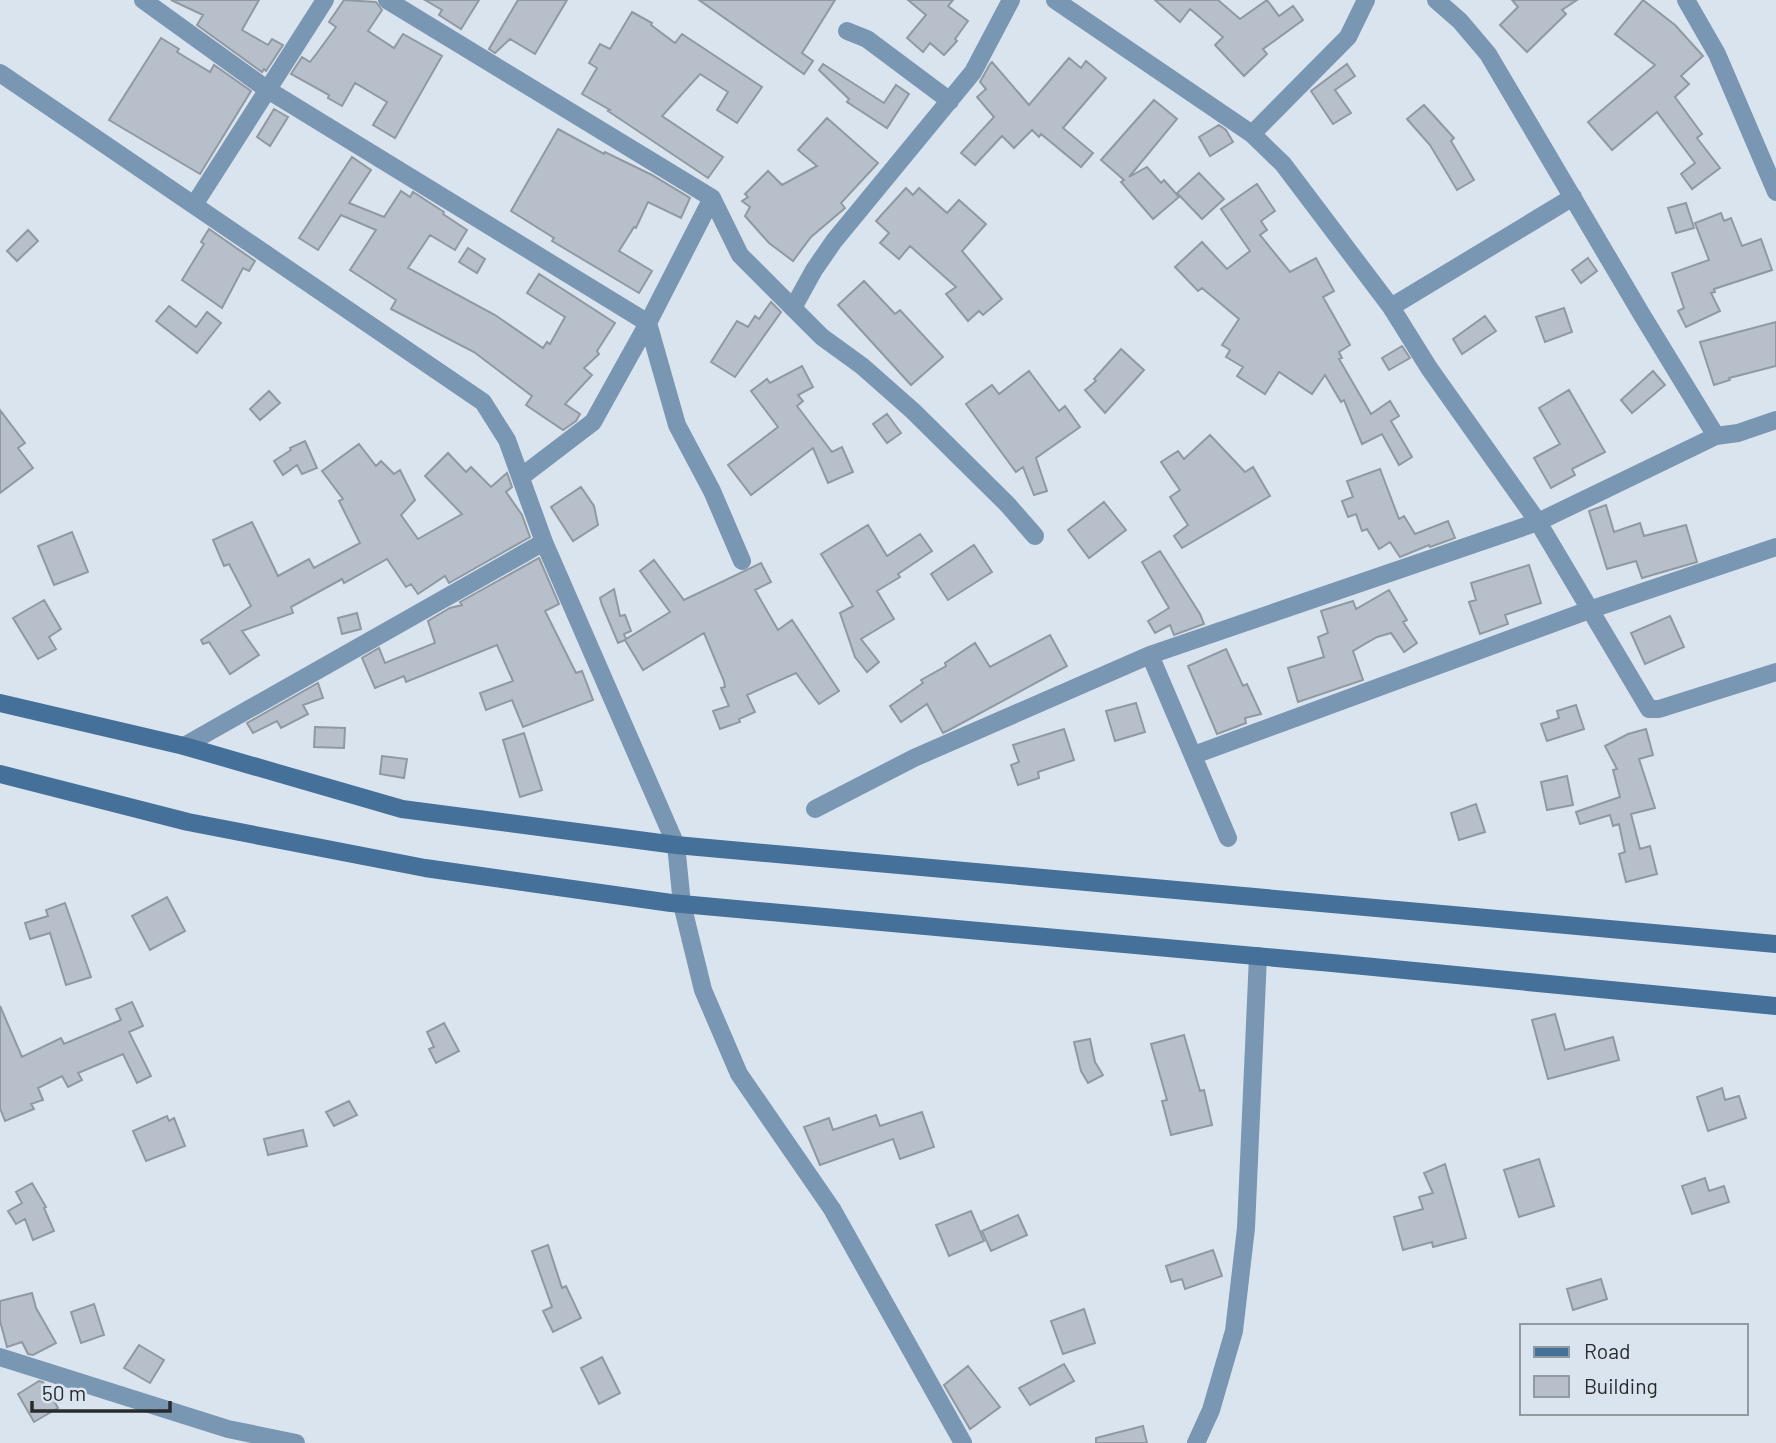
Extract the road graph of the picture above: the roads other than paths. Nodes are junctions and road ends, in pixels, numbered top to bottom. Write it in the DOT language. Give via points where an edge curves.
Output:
graph roads {
  1 [pos="143,0"];
  2 [pos="326,0"];
  3 [pos="387,0"];
  4 [pos="1011,0"];
  5 [pos="1055,0"];
  6 [pos="1366,0"];
  7 [pos="1436,0"];
  8 [pos="1686,0"];
  9 [pos="848,31"];
  10 [pos="0,73"];
  11 [pos="268,90"];
  12 [pos="950,101"];
  13 [pos="1252,134"];
  14 [pos="1776,192"];
  15 [pos="1573,197"];
  16 [pos="712,198"];
  17 [pos="194,205"];
  18 [pos="1391,307"];
  19 [pos="793,308"];
  20 [pos="648,323"];
  21 [pos="1776,420"];
  22 [pos="1716,436"];
  23 [pos="521,477"];
  24 [pos="1538,522"];
  25 [pos="1035,536"];
  26 [pos="544,541"];
  27 [pos="1776,547"];
  28 [pos="742,561"];
  29 [pos="1592,609"];
  30 [pos="1150,654"];
  31 [pos="1776,672"];
  32 [pos="0,704"];
  33 [pos="184,746"];
  34 [pos="1194,755"];
  35 [pos="0,774"];
  36 [pos="815,809"];
  37 [pos="1228,838"];
  38 [pos="676,845"];
  39 [pos="682,904"];
  40 [pos="1776,944"];
  41 [pos="1258,956"];
  42 [pos="1776,1006"];
  43 [pos="0,1357"];
  44 [pos="296,1443"];
  45 [pos="962,1443"];
  46 [pos="1196,1443"];
  1 -- 11 [label="street"];
  2 -- 11 [label="street"];
  3 -- 16 [label="street"];
  4 -- 12 [label="street" via="973,72"];
  5 -- 13 [label="street"];
  6 -- 13 [label="street" via="1348,37"];
  7 -- 15 [label="street" via="1488,54"];
  8 -- 14 [label="street" via="1717,54"];
  9 -- 12 [label="street" via="867,39"];
  10 -- 17 [label="street"];
  11 -- 17 [label="street"];
  11 -- 20 [label="street"];
  12 -- 19 [label="street" via="834,241"];
  13 -- 18 [label="street" via="1283,164"];
  15 -- 18 [label="street"];
  15 -- 22 [label="street"];
  16 -- 19 [label="street" via="740,255"];
  16 -- 20 [label="street"];
  17 -- 23 [label="street" via="482,402 507,440"];
  18 -- 24 [label="street"];
  19 -- 25 [label="street" via="913,411"];
  20 -- 23 [label="street" via="593,422"];
  20 -- 28 [label="street" via="677,425"];
  21 -- 22 [label="street"];
  22 -- 24 [label="street"];
  23 -- 26 [label="street"];
  24 -- 29 [label="street"];
  24 -- 30 [label="street"];
  26 -- 33 [label="street"];
  26 -- 38 [label="street"];
  27 -- 29 [label="street"];
  29 -- 31 [label="street" via="1649,709"];
  29 -- 34 [label="street"];
  30 -- 34 [label="street"];
  30 -- 36 [label="street" via="914,758"];
  32 -- 33 [label="street"];
  33 -- 38 [label="street" via="402,809"];
  34 -- 37 [label="street"];
  35 -- 39 [label="street" via="188,822 425,868"];
  38 -- 39 [label="street"];
  38 -- 40 [label="street"];
  39 -- 41 [label="street"];
  39 -- 45 [label="street" via="703,990 739,1074 832,1209"];
  41 -- 42 [label="street"];
  41 -- 46 [label="street" via="1247,1228 1234,1331 1211,1410"];
  43 -- 44 [label="street" via="228,1429"];
}
